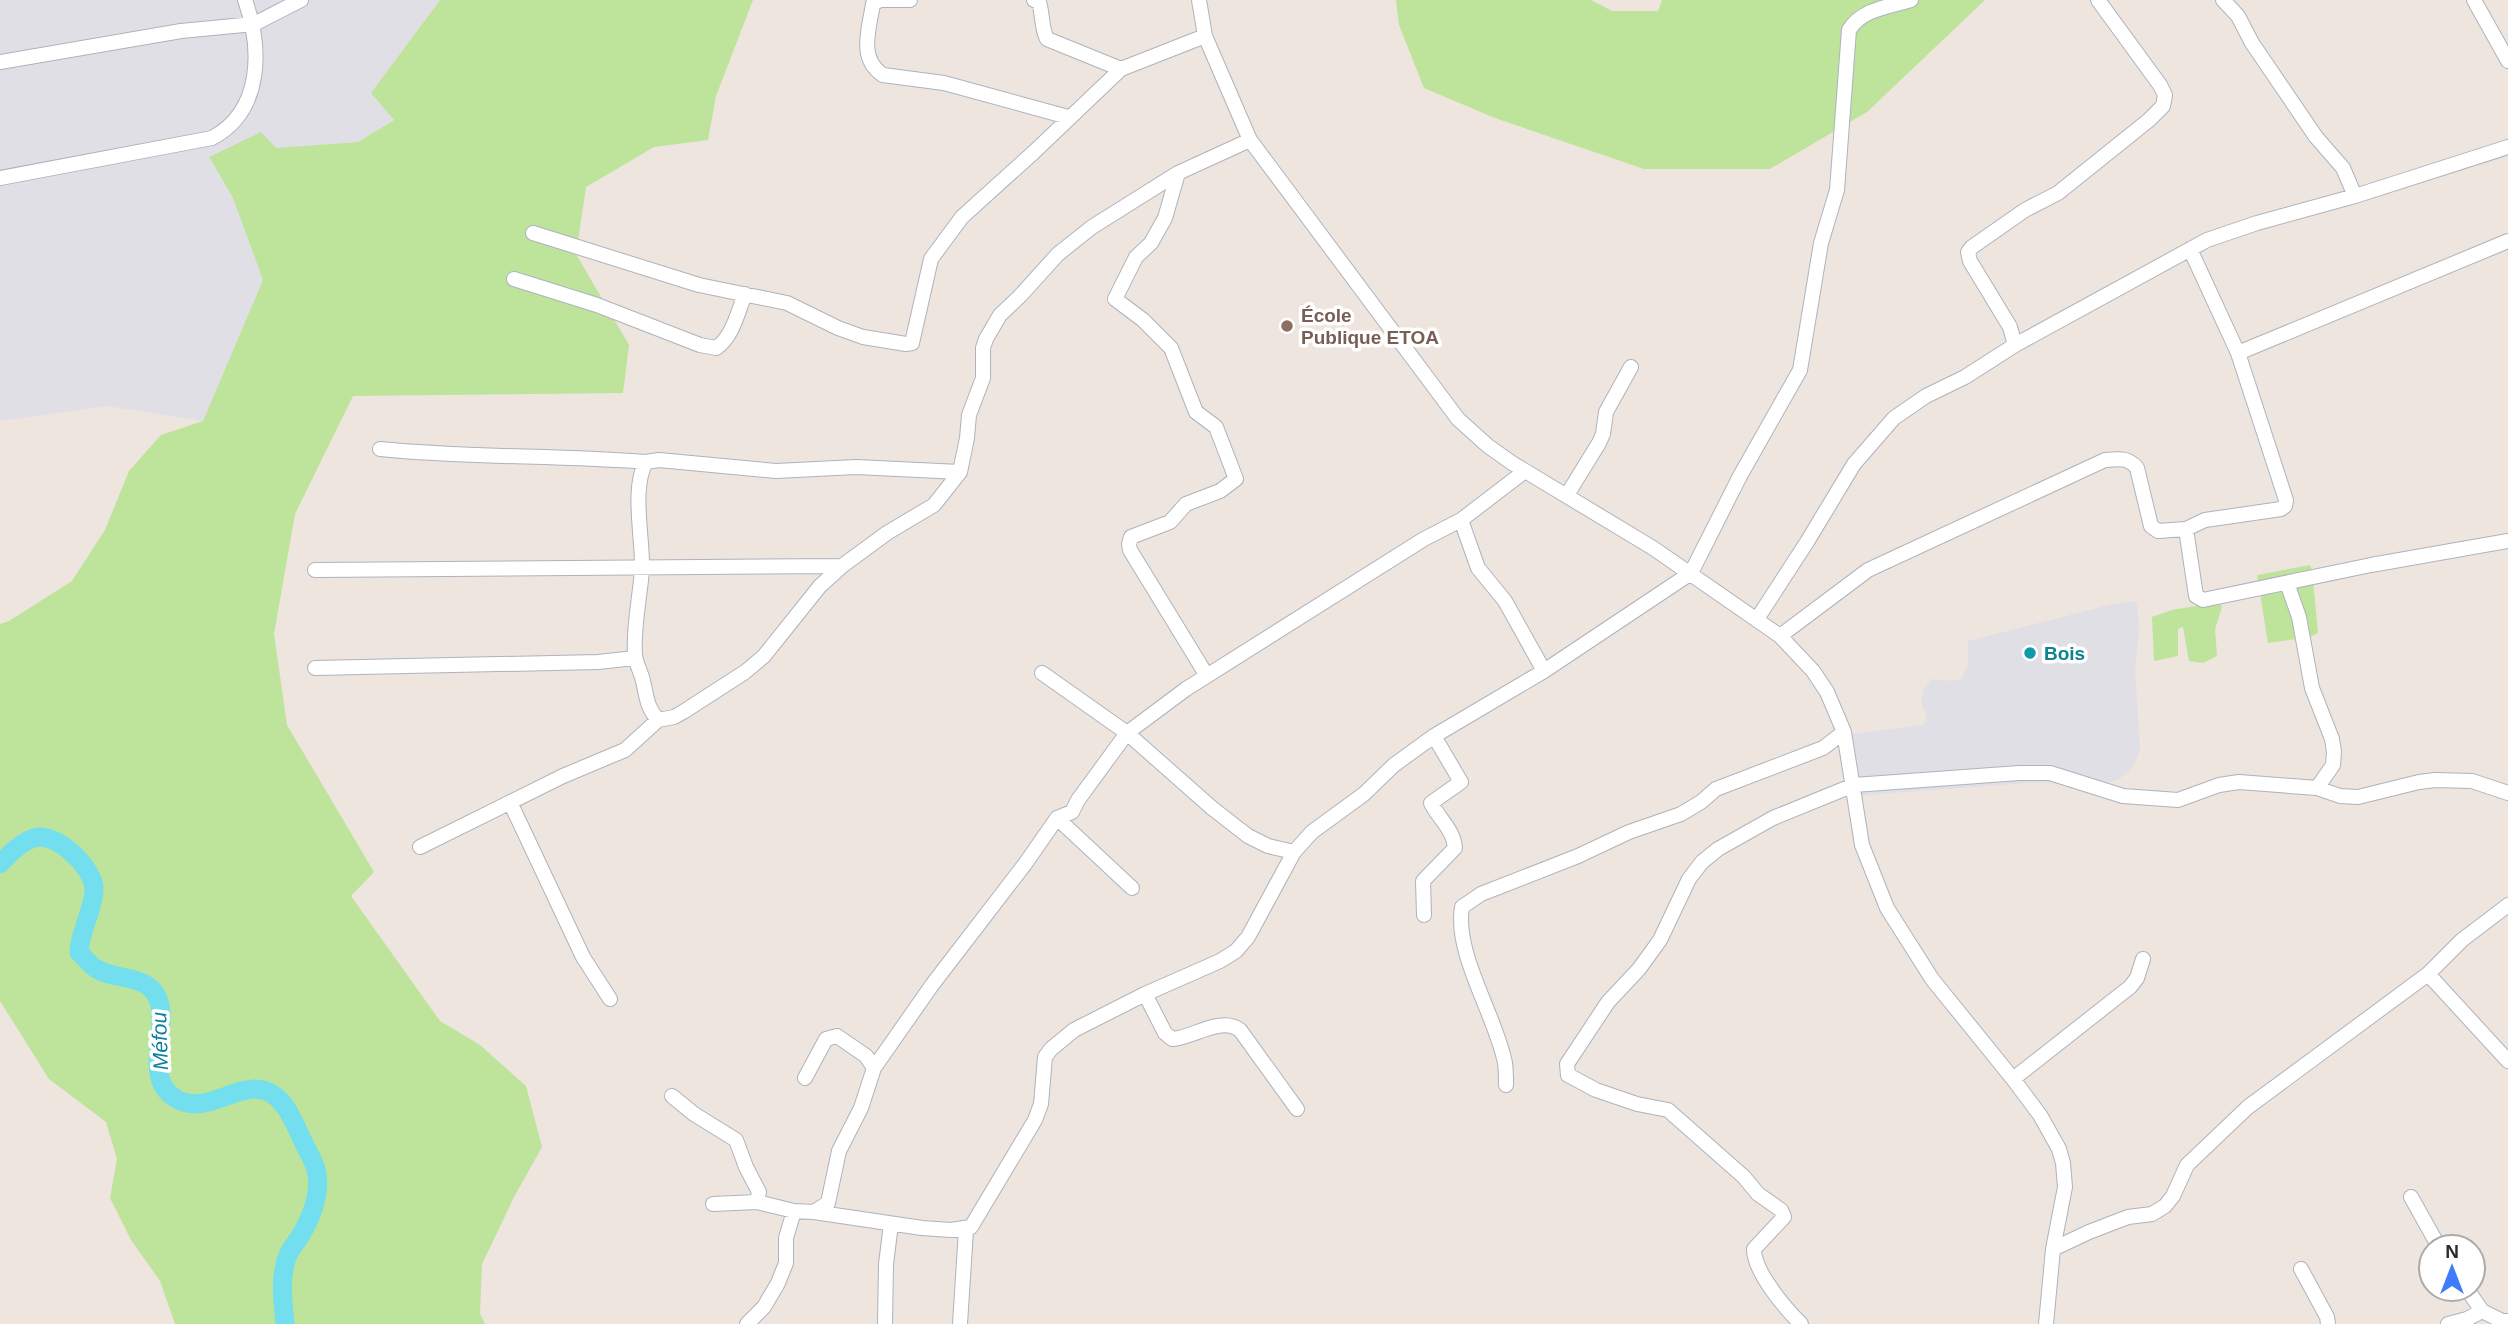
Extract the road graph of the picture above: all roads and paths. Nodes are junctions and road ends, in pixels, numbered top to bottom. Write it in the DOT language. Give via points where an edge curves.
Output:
graph roads {
  1 [pos="245,0"];
  2 [pos="301,0"];
  3 [pos="911,0"];
  4 [pos="1034,0"];
  5 [pos="1199,0"];
  6 [pos="1911,0"];
  7 [pos="2098,0"];
  8 [pos="2223,0"];
  9 [pos="2474,0"];
  10 [pos="254,24"];
  11 [pos="1205,36"];
  12 [pos="2508,61"];
  13 [pos="0,62"];
  14 [pos="1121,69"];
  15 [pos="1068,117"];
  16 [pos="1250,140"];
  17 [pos="2508,147"];
  18 [pos="1178,173"];
  19 [pos="0,178"];
  20 [pos="2356,196"];
  21 [pos="533,233"];
  22 [pos="2508,241"];
  23 [pos="2190,249"];
  24 [pos="514,279"];
  25 [pos="745,294"];
  26 [pos="2015,345"];
  27 [pos="2238,353"];
  28 [pos="1631,367"];
  29 [pos="380,449"];
  30 [pos="646,462"];
  31 [pos="1525,471"];
  32 [pos="960,472"];
  33 [pos="1567,495"];
  34 [pos="1461,520"];
  35 [pos="2186,529"];
  36 [pos="2508,541"];
  37 [pos="842,566"];
  38 [pos="642,569"];
  39 [pos="315,570"];
  40 [pos="1691,573"];
  41 [pos="2287,583"];
  42 [pos="1757,619"];
  43 [pos="1780,636"];
  44 [pos="635,658"];
  45 [pos="315,668"];
  46 [pos="1544,671"];
  47 [pos="1042,673"];
  48 [pos="1207,676"];
  49 [pos="658,720"];
  50 [pos="1844,732"];
  51 [pos="1127,733"];
  52 [pos="1434,736"];
  53 [pos="1854,785"];
  54 [pos="2317,788"];
  55 [pos="2508,793"];
  56 [pos="510,802"];
  57 [pos="1057,818"];
  58 [pos="420,847"];
  59 [pos="1294,852"];
  60 [pos="1132,888"];
  61 [pos="2508,905"];
  62 [pos="1424,915"];
  63 [pos="2143,959"];
  64 [pos="2428,974"];
  65 [pos="1145,994"];
  66 [pos="610,999"];
  67 [pos="2508,1061"];
  68 [pos="874,1068"];
  69 [pos="805,1078"];
  70 [pos="2013,1079"];
  71 [pos="1506,1085"];
  72 [pos="673,1096"];
  73 [pos="1297,1109"];
  74 [pos="2411,1198"];
  75 [pos="757,1202"];
  76 [pos="713,1205"];
  77 [pos="794,1212"];
  78 [pos="814,1212"];
  79 [pos="891,1224"];
  80 [pos="966,1230"];
  81 [pos="2431,1233"];
  82 [pos="2053,1249"];
  83 [pos="2301,1269"];
  84 [pos="2477,1303"];
  85 [pos="2482,1311"];
  86 [pos="2508,1321"];
  87 [pos="747,1324"];
  88 [pos="885,1324"];
  89 [pos="960,1324"];
  90 [pos="1801,1324"];
  91 [pos="2046,1324"];
  92 [pos="2328,1324"];
  93 [pos="2448,1324"];
  1 -- 10 [label="street"];
  2 -- 10 [label="street"];
  3 -- 15 [label="street" via="873,4 867,43 876,71 944,83"];
  4 -- 14 [label="street" via="1039,2 1047,39"];
  5 -- 11 [label="street"];
  6 -- 40 [label="street" via="1866,13 1849,30 1837,191 1821,243 1800,370"];
  7 -- 26 [label="street" via="2160,85 2165,95 2163,106 2058,192 1968,252 2010,327"];
  8 -- 20 [label="street" via="2316,137 2343,168"];
  9 -- 12 [label="street"];
  10 -- 13 [label="street" via="181,31"];
  10 -- 19 [label="street" via="256,68 245,105 227,130 212,138"];
  11 -- 14 [label="street"];
  11 -- 16 [label="street"];
  14 -- 15 [label="street"];
  15 -- 25 [label="street" via="961,217 931,259 912,342 863,337 787,303"];
  16 -- 18 [label="street"];
  16 -- 31 [label="street" via="1458,419"];
  17 -- 20 [label="street"];
  18 -- 32 [label="street" via="1075,240 1000,315 983,348 983,378 969,415"];
  18 -- 48 [label="street" via="1166,218 1136,257 1115,299 1171,348 1196,412 1216,427 1236,479 1220,491 1186,504 1170,522 1131,537 1129,544"];
  20 -- 23 [label="street" via="2257,223"];
  21 -- 25 [label="street" via="699,285"];
  22 -- 27 [label="street"];
  23 -- 26 [label="street"];
  23 -- 27 [label="street"];
  24 -- 25 [label="street" via="716,348 733,326"];
  26 -- 42 [label="street" via="1894,418 1844,477"];
  27 -- 35 [label="street" via="2285,506 2205,520"];
  28 -- 33 [label="street" via="1606,412 1603,434"];
  29 -- 30 [label="street"];
  30 -- 32 [label="street" via="776,471 856,467"];
  30 -- 38 [label="street" via="640,489"];
  31 -- 33 [label="street"];
  31 -- 34 [label="street"];
  32 -- 37 [label="street" via="934,505"];
  33 -- 40 [label="street"];
  34 -- 46 [label="street" via="1478,568 1509,608"];
  34 -- 48 [label="street"];
  35 -- 41 [label="street" via="2196,596 2203,600"];
  35 -- 43 [label="street" via="2153,529 2137,468 2131,461 2105,460 1868,570"];
  36 -- 41 [label="street"];
  37 -- 38 [label="street"];
  37 -- 49 [label="street" via="746,672 674,717"];
  38 -- 39 [label="street"];
  38 -- 44 [label="street"];
  40 -- 42 [label="street"];
  40 -- 46 [label="street"];
  41 -- 54 [label="street" via="2299,617 2312,688 2334,752 2333,765"];
  42 -- 43 [label="street"];
  43 -- 50 [label="street" via="1827,692"];
  44 -- 45 [label="street"];
  44 -- 49 [label="street" via="644,697"];
  46 -- 52 [label="street"];
  47 -- 51 [label="street"];
  48 -- 51 [label="street"];
  49 -- 56 [label="street" via="625,750"];
  50 -- 53 [label="street"];
  50 -- 71 [label="street" via="1824,747 1716,789 1681,814 1481,894 1462,906 1466,946 1505,1063"];
  51 -- 57 [label="street" via="1072,812"];
  51 -- 59 [label="street" via="1248,836"];
  52 -- 59 [label="street" via="1312,832"];
  52 -- 62 [label="street" via="1461,782 1432,803 1455,848 1423,881"];
  53 -- 54 [label="street" via="2050,773 2123,796 2178,800 2239,782"];
  53 -- 70 [label="street" via="1862,845 1887,908 1943,993"];
  53 -- 90 [label="street" via="1773,818 1702,862 1660,940 1608,1002 1567,1064 1568,1075 1575,1081 1637,1104 1668,1110 1758,1194 1782,1210 1784,1217 1754,1249 1754,1256 1770,1287"];
  54 -- 55 [label="street" via="2358,797 2435,780 2472,781"];
  56 -- 58 [label="street"];
  56 -- 66 [label="street" via="583,957"];
  57 -- 60 [label="street"];
  57 -- 68 [label="street"];
  59 -- 65 [label="street" via="1236,951"];
  61 -- 64 [label="street" via="2462,940"];
  63 -- 70 [label="street" via="2130,987"];
  64 -- 67 [label="street"];
  64 -- 82 [label="street" via="2248,1107 2187,1165 2165,1206"];
  65 -- 73 [label="street" via="1172,1039 1220,1025 1240,1030"];
  65 -- 80 [label="street" via="1074,1030 1045,1057 1035,1120"];
  68 -- 69 [label="street" via="866,1056 837,1036 826,1039"];
  68 -- 78 [label="street" via="861,1108 839,1151 828,1203"];
  70 -- 82 [label="street" via="2050,1131 2063,1163 2065,1187"];
  72 -- 75 [label="street" via="736,1140 759,1192"];
  74 -- 81 [label="street"];
  75 -- 76 [label="street"];
  75 -- 77 [label="street"];
  77 -- 78 [label="street"];
  77 -- 87 [label="street" via="778,1283"];
  78 -- 79 [label="street"];
  79 -- 80 [label="street"];
  79 -- 88 [label="street"];
  80 -- 89 [label="street"];
  82 -- 91 [label="street"];
  83 -- 92 [label="street"];
  84 -- 85 [label="street"];
  85 -- 86 [label="street"];
  85 -- 93 [label="street"];
}
